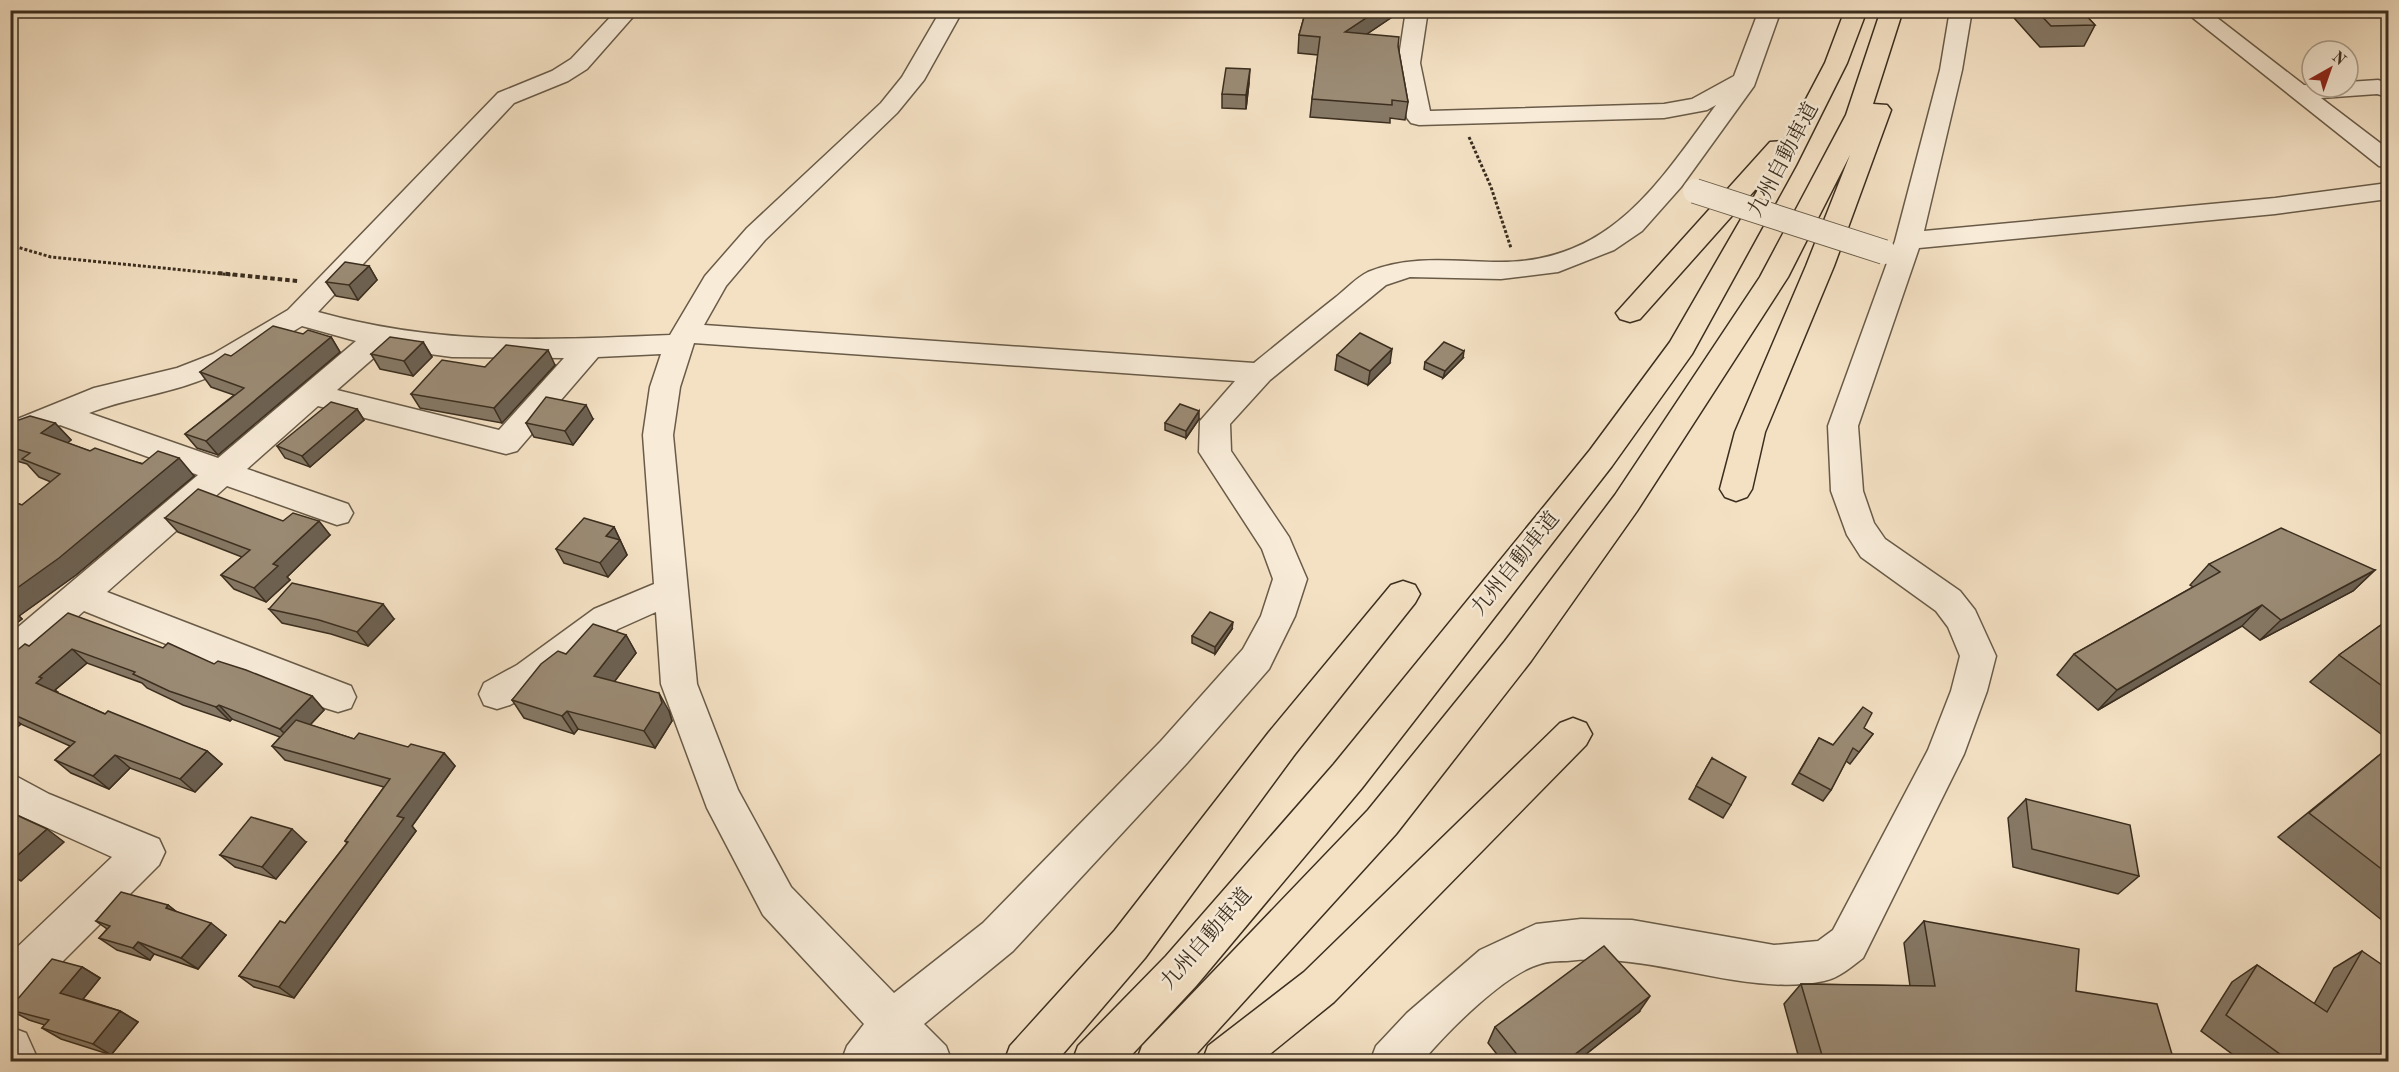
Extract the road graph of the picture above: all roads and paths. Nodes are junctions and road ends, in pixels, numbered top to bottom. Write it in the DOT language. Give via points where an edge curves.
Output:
graph roads {
  1 [pos="629,10"];
  2 [pos="952,10"];
  3 [pos="1417,10"];
  4 [pos="1770,10"];
  5 [pos="1856,10"];
  6 [pos="1894,10"];
  7 [pos="1961,10"];
  8 [pos="2193,10"];
  9 [pos="1745,78"];
  10 [pos="2388,90"];
  11 [pos="2298,92"];
  12 [pos="1808,115"];
  13 [pos="1460,117"];
  14 [pos="2388,161"];
  15 [pos="1683,187"];
  16 [pos="2388,191"];
  17 [pos="10,245"];
  18 [pos="1898,250"];
  19 [pos="1519,269"];
  20 [pos="328,284"];
  21 [pos="1630,314"];
  22 [pos="298,316"];
  23 [pos="379,337"];
  24 [pos="581,337"];
  25 [pos="676,340"];
  26 [pos="1260,373"];
  27 [pos="313,394"];
  28 [pos="60,414"];
  29 [pos="10,434"];
  30 [pos="220,474"];
  31 [pos="1736,489"];
  32 [pos="337,513"];
  33 [pos="671,591"];
  34 [pos="1403,594"];
  35 [pos="79,595"];
  36 [pos="10,655"];
  37 [pos="497,694"];
  38 [pos="338,697"];
  39 [pos="1574,734"];
  40 [pos="10,790"];
  41 [pos="10,984"];
  42 [pos="910,1040"];
  43 [pos="10,1050"];
  44 [pos="17,1062"];
  45 [pos="864,1062"];
  46 [pos="1026,1062"];
  47 [pos="1094,1062"];
  48 [pos="1158,1062"];
  49 [pos="1224,1062"];
  50 [pos="1392,1062"];
  1 -- 20 [label="street" via="579,64 506,98"];
  2 -- 25 [label="street" via="912,80 889,108 736,255"];
  3 -- 13 [label="street" via="1409,63 1419,118"];
  4 -- 9 [label="street"];
  5 -- 12 [label="highway, 九州自動車道" via="1836,63"];
  6 -- 31 [label="highway" via="1878,120 1750,432"];
  6 -- 48 [label="highway" via="1858,115 1774,277 1626,503 1518,651 1382,822"];
  7 -- 18 [label="street" via="1951,70"];
  8 -- 11 [label="street"];
  9 -- 13 [label="street" via="1699,105 1665,111"];
  9 -- 15 [label="street"];
  10 -- 11 [label="street" via="2378,87"];
  11 -- 14 [label="street"];
  12 -- 21 [label="highway"];
  12 -- 47 [label="highway, 九州自動車道" via="1682,347 1601,458 1348,776 1180,971"];
  13 -- 19 [label="path" via="1491,187"];
  15 -- 18 [label="street, bridge"];
  15 -- 19 [label="street" via="1605,244 1558,264"];
  16 -- 18 [label="street"];
  17 -- 20 [label="path" via="51,257"];
  18 -- 50 [label="street" via="1843,426 1847,491 1858,526 1873,548 1948,601 1963,620 1978,656 1970,691 1944,754 1848,944 1825,961 1774,965 1632,940 1581,939 1536,944 1495,964 1422,1028"];
  19 -- 26 [label="street" via="1408,269 1376,279"];
  20 -- 22 [label="street"];
  22 -- 23 [label="street"];
  22 -- 28 [label="street" via="223,361 184,376 105,395"];
  23 -- 24 [label="street" via="453,346"];
  23 -- 27 [label="street"];
  24 -- 25 [label="street"];
  24 -- 27 [label="street" via="506,443"];
  25 -- 26 [label="street"];
  25 -- 33 [label="street" via="658,435"];
  26 -- 42 [label="street" via="1215,420 1215,452 1277,546 1290,579 1278,616 1256,659 1174,752 998,937"];
  27 -- 30 [label="street"];
  28 -- 29 [label="street"];
  28 -- 30 [label="street"];
  30 -- 32 [label="street"];
  30 -- 35 [label="street"];
  33 -- 37 [label="street" via="606,619 530,676"];
  33 -- 42 [label="street" via="679,684 721,796 777,901"];
  34 -- 46 [label="highway" via="1281,743 1130,944"];
  35 -- 36 [label="street"];
  35 -- 38 [label="street"];
  39 -- 49 [label="highway" via="1319,987"];
  40 -- 41 [label="street" via="35,806 145,852"];
  42 -- 45 [label="street"];
  43 -- 44 [label="street"];
}
